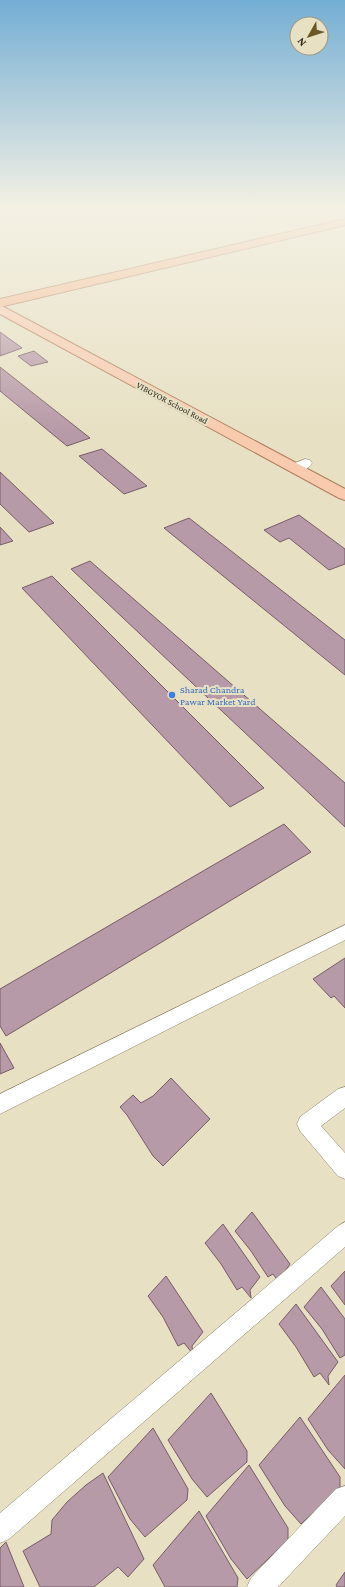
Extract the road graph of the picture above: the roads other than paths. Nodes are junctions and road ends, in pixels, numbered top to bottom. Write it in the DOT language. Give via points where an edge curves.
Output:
graph roads {
  1 [pos="79,283"];
  2 [pos="82,283"];
  3 [pos="1,302"];
  4 [pos="300,466"];
  5 [pos="345,484"];
  6 [pos="345,495"];
  7 [pos="345,932"];
  8 [pos="345,1096"];
  9 [pos="0,1104"];
  10 [pos="345,1169"];
  11 [pos="345,1233"];
  12 [pos="345,1498"];
  13 [pos="0,1530"];
  14 [pos="260,1587"];
  1 -- 3 [label="highway"];
  2 -- 3 [label="highway"];
  3 -- 4 [label="main road, VIBGYOR School Road"];
  4 -- 5 [label="main road, VIBGYOR School Road"];
  4 -- 6 [label="main road, VIBGYOR School Road"];
  7 -- 9 [label="street"];
  8 -- 10 [label="street" via="307,1124"];
  11 -- 13 [label="street"];
  12 -- 14 [label="street"];
}
